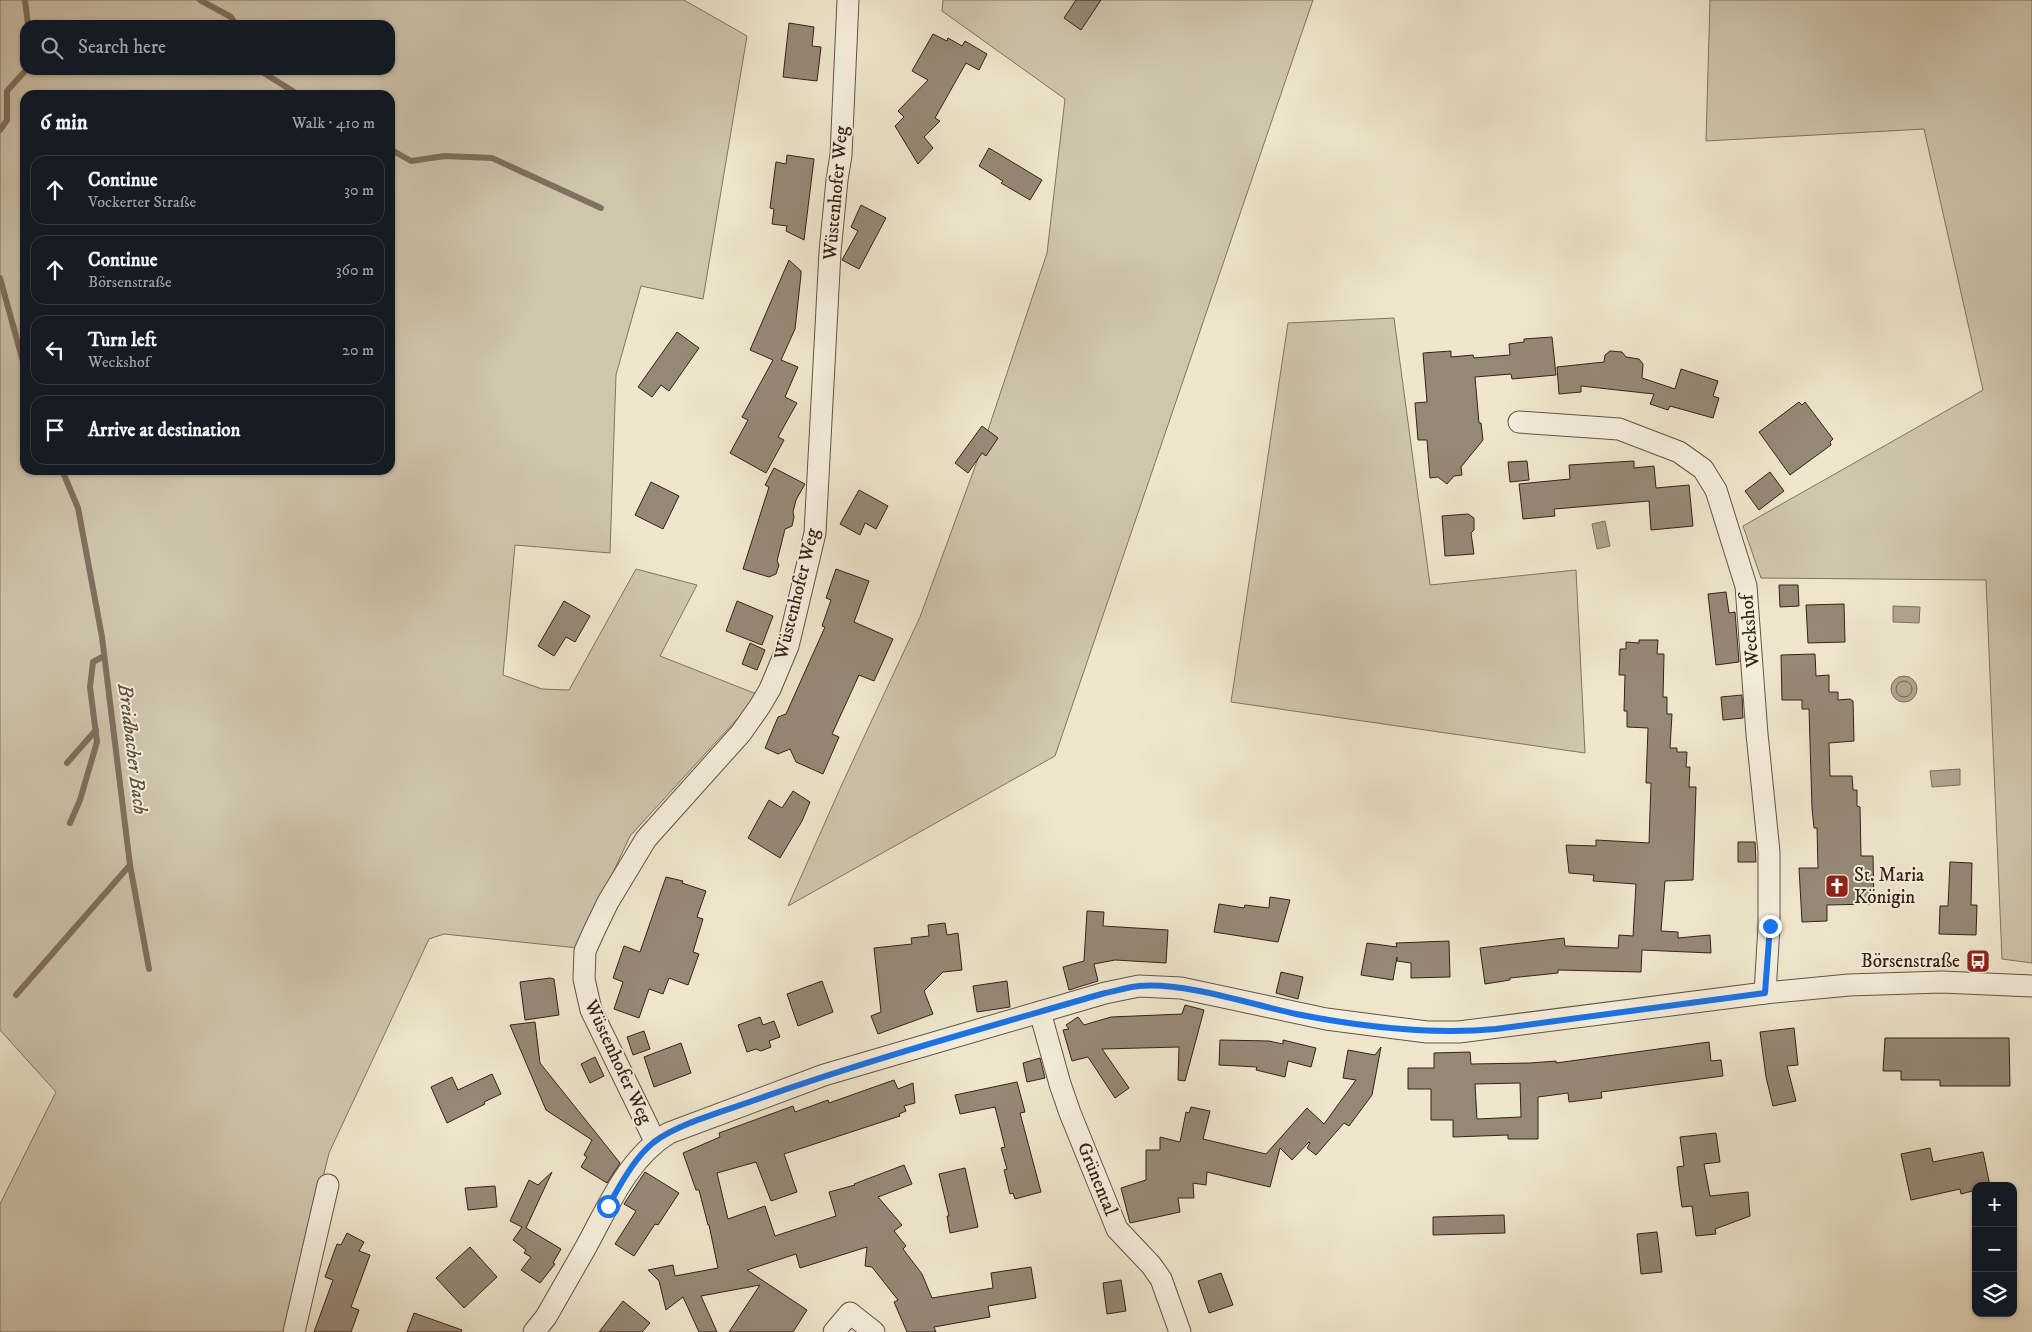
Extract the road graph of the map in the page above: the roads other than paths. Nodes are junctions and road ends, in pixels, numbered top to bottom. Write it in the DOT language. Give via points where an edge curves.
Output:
graph roads {
  1 [pos="848,0"];
  2 [pos="1519,422"];
  3 [pos="2032,986"];
  4 [pos="1765,993"];
  5 [pos="1040,1012"];
  6 [pos="655,1142"];
  7 [pos="328,1185"];
  8 [pos="294,1332"];
  9 [pos="534,1332"];
  10 [pos="834,1332"];
  11 [pos="874,1332"];
  12 [pos="1180,1332"];
  1 -- 6 [label="street, Wüstenhofer Weg" via="841,155 830,252 815,533 788,646 770,689 740,733 638,850 585,951 584,979 591,1010"];
  2 -- 4 [label="street, Weckshof" via="1619,429 1679,452 1703,469 1716,490 1747,594 1769,852 1770,926"];
  3 -- 4 [label="street" via="1942,982 1849,985"];
  4 -- 5 [label="street" via="1459,1032 1427,1032 1326,1019 1165,987 1139,986"];
  5 -- 6 [label="street" via="824,1075 680,1127"];
  5 -- 12 [label="street, Grünental" via="1070,1113 1117,1228 1161,1279"];
  6 -- 9 [label="street" via="625,1178 546,1317"];
  7 -- 8 [label="street"];
  10 -- 11 [label="street" via="850,1313"];
}
